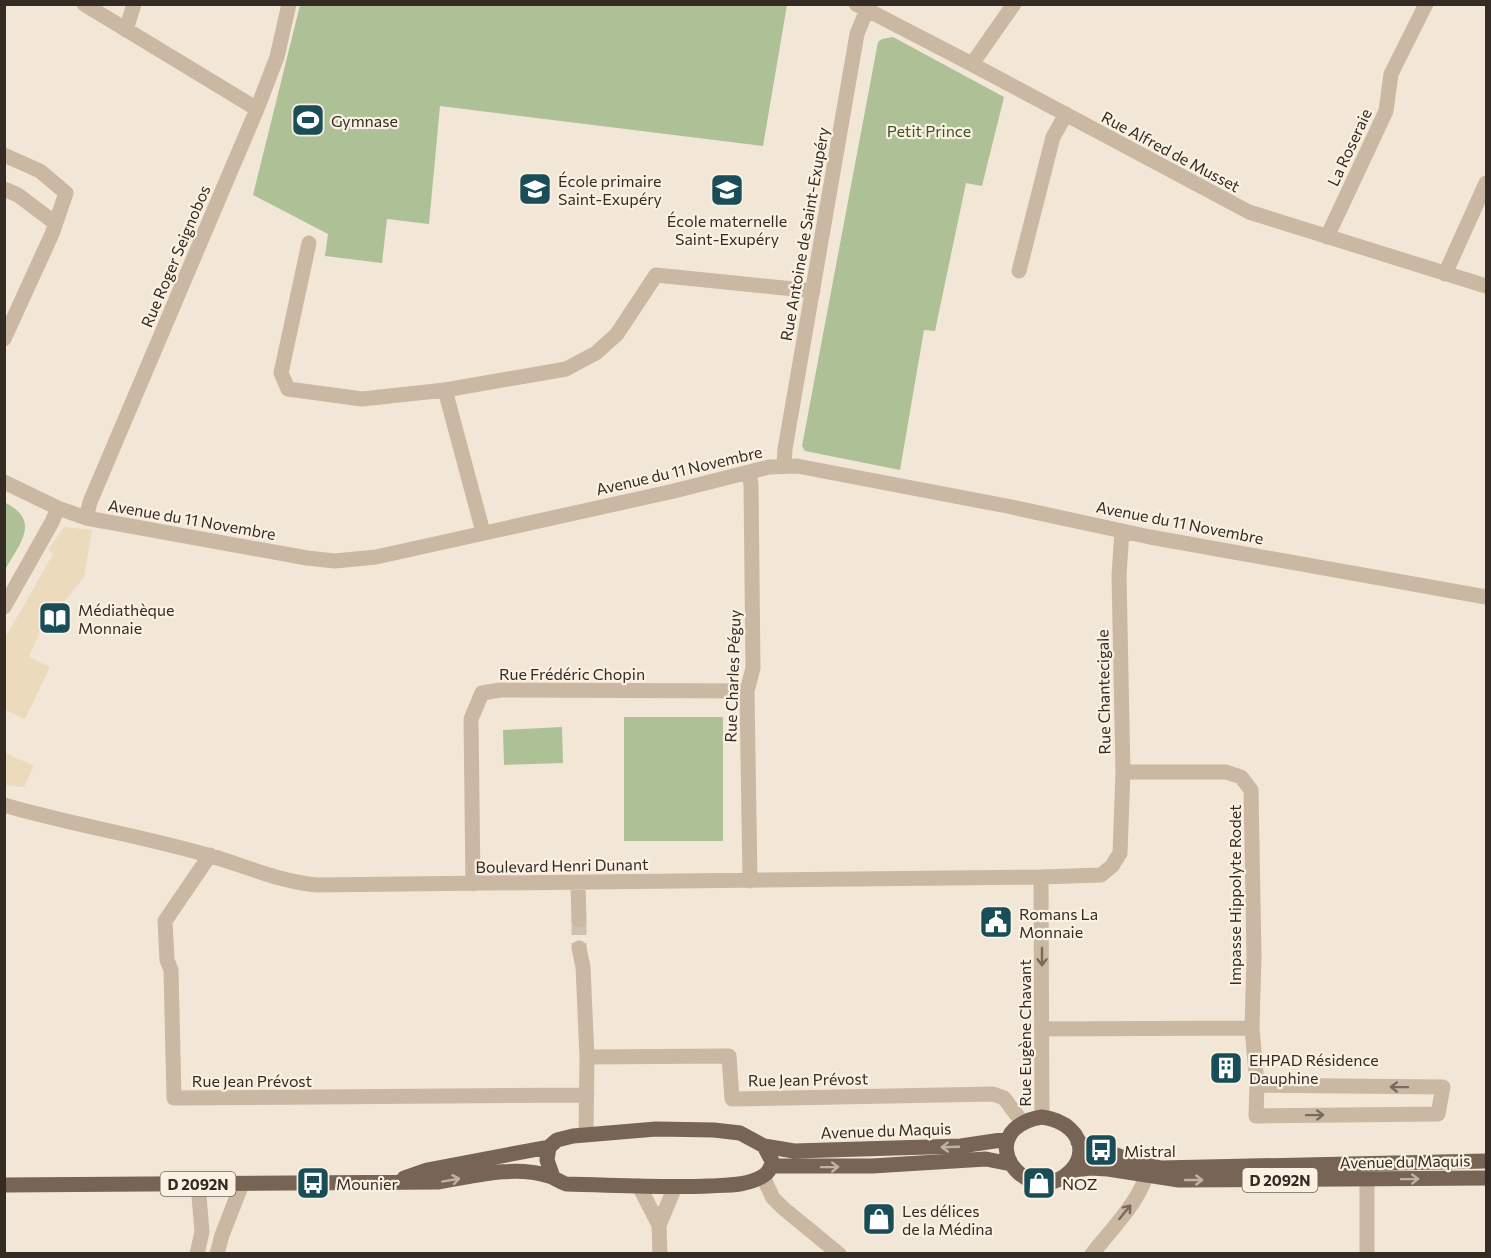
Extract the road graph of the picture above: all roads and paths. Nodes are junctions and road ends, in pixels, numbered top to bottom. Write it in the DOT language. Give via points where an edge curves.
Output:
graph roads {
  1 [pos="84,4"];
  2 [pos="134,4"];
  3 [pos="289,4"];
  4 [pos="1014,4"];
  5 [pos="1426,4"];
  6 [pos="862,7"];
  7 [pos="126,30"];
  8 [pos="972,64"];
  9 [pos="257,109"];
  10 [pos="1066,114"];
  11 [pos="4,155"];
  12 [pos="1486,183"];
  13 [pos="4,189"];
  14 [pos="55,223"];
  15 [pos="1327,237"];
  16 [pos="309,243"];
  17 [pos="1019,271"];
  18 [pos="1445,274"];
  19 [pos="1486,286"];
  20 [pos="813,291"];
  21 [pos="4,339"];
  22 [pos="445,390"];
  23 [pos="784,465"];
  24 [pos="749,473"];
  25 [pos="4,482"];
  26 [pos="58,508"];
  27 [pos="87,518"];
  28 [pos="1122,531"];
  29 [pos="483,532"];
  30 [pos="1486,597"];
  31 [pos="4,607"];
  32 [pos="747,692"];
  33 [pos="1123,772"];
  34 [pos="4,805"];
  35 [pos="1120,853"];
  36 [pos="210,855"];
  37 [pos="1041,878"];
  38 [pos="750,881"];
  39 [pos="473,884"];
  40 [pos="579,884"];
  41 [pos="579,920"];
  42 [pos="579,948"];
  43 [pos="1252,1028"];
  44 [pos="1042,1029"];
  45 [pos="587,1057"];
  46 [pos="1257,1084"];
  47 [pos="587,1095"];
  48 [pos="1042,1117"];
  49 [pos="1022,1122"];
  50 [pos="586,1134"];
  51 [pos="1008,1138"];
  52 [pos="1078,1142"];
  53 [pos="764,1146"];
  54 [pos="549,1147"];
  55 [pos="1486,1161"];
  56 [pos="1011,1164"];
  57 [pos="1367,1164"];
  58 [pos="1074,1170"];
  59 [pos="1148,1171"];
  60 [pos="767,1172"];
  61 [pos="553,1177"];
  62 [pos="1486,1178"];
  63 [pos="1367,1179"];
  64 [pos="392,1182"];
  65 [pos="198,1184"];
  66 [pos="242,1184"];
  67 [pos="4,1185"];
  68 [pos="639,1186"];
  69 [pos="675,1187"];
  70 [pos="659,1225"];
  71 [pos="202,1232"];
  72 [pos="222,1235"];
  73 [pos="197,1254"];
  74 [pos="217,1254"];
  75 [pos="660,1254"];
  76 [pos="839,1254"];
  77 [pos="1092,1254"];
  78 [pos="1367,1254"];
  1 -- 7 [label="street"];
  2 -- 7 [label="street"];
  3 -- 9 [label="street, Rue Roger Seignobos" via="277,57"];
  4 -- 8 [label="street"];
  5 -- 15 [label="street, La Roseraie" via="1390,75 1386,111"];
  6 -- 8 [label="street, Rue Alfred de Musset"];
  6 -- 20 [label="street, Rue Antoine de Saint-Exupéry"];
  7 -- 9 [label="street"];
  8 -- 10 [label="street, Rue Alfred de Musset"];
  9 -- 27 [label="street, Rue Roger Seignobos" via="90,502"];
  10 -- 15 [label="street, Rue Alfred de Musset" via="1233,205"];
  10 -- 17 [label="street" via="1053,137"];
  11 -- 14 [label="street" via="40,171 66,193"];
  12 -- 18 [label="street"];
  13 -- 14 [label="street"];
  14 -- 21 [label="street"];
  15 -- 18 [label="street, Rue Alfred de Musset"];
  16 -- 22 [label="street" via="281,373 288,389 362,399"];
  18 -- 19 [label="street, Rue Alfred de Musset"];
  20 -- 22 [label="street" via="656,275 617,334 596,353 566,369"];
  20 -- 23 [label="street, Rue Antoine de Saint-Exupéry"];
  22 -- 29 [label="street"];
  23 -- 24 [label="street, Avenue du 11 Novembre"];
  23 -- 28 [label="street, Avenue du 11 Novembre"];
  24 -- 29 [label="street, Avenue du 11 Novembre"];
  24 -- 32 [label="street, Rue Charles Péguy" via="753,668"];
  25 -- 26 [label="street, Avenue du 11 Novembre"];
  26 -- 27 [label="street, Avenue du 11 Novembre"];
  26 -- 31 [label="street"];
  27 -- 29 [label="street, Avenue du 11 Novembre" via="335,561 376,557"];
  28 -- 30 [label="street, Avenue du 11 Novembre"];
  28 -- 33 [label="street, Rue Chantecigale" via="1119,575"];
  32 -- 38 [label="street, Rue Charles Péguy"];
  32 -- 39 [label="street, Rue Frédéric Chopin" via="482,693 471,719"];
  33 -- 35 [label="street, Rue Chantecigale"];
  33 -- 43 [label="street, Impasse Hippolyte Rodet" via="1226,772 1241,777 1251,790"];
  34 -- 36 [label="street, Boulevard Henri Dunant"];
  35 -- 37 [label="street, Boulevard Henri Dunant" via="1101,875"];
  36 -- 39 [label="street, Boulevard Henri Dunant" via="296,883"];
  36 -- 47 [label="street, Rue Jean Prévost" via="165,921 171,970 174,1098"];
  37 -- 38 [label="street, Boulevard Henri Dunant"];
  37 -- 44 [label="street, Rue Eugène Chavant, one-way"];
  38 -- 40 [label="street, Boulevard Henri Dunant"];
  39 -- 40 [label="street, Boulevard Henri Dunant"];
  40 -- 41 [label="street"];
  42 -- 45 [label="street"];
  43 -- 44 [label="street"];
  43 -- 46 [label="street, Impasse Hippolyte Rodet"];
  44 -- 48 [label="street, Rue Eugène Chavant"];
  45 -- 47 [label="street"];
  45 -- 49 [label="street, Rue Jean Prévost" via="729,1056 732,1099 993,1094 1004,1098"];
  46 -- 46 [label="street, Impasse Hippolyte Rodet, one-way" via="1256,1116 1438,1114 1443,1087"];
  47 -- 50 [label="street"];
  48 -- 49 [label="main road"];
  48 -- 52 [label="main road, Avenue du Maquis" via="1065,1125"];
  49 -- 51 [label="main road"];
  50 -- 53 [label="main road, Avenue du Maquis" via="714,1130 740,1133"];
  50 -- 54 [label="main road, Avenue du Maquis" via="564,1137"];
  51 -- 53 [label="main road, Avenue du Maquis, one-way" via="961,1146 872,1150"];
  51 -- 56 [label="main road"];
  52 -- 58 [label="main road" via="1080,1151"];
  52 -- 59 [label="main road, Avenue du Maquis / D 2092N"];
  53 -- 60 [label="main road" via="772,1161"];
  54 -- 61 [label="main road" via="547,1161"];
  54 -- 64 [label="main road, Avenue du Maquis / D 2092N" via="427,1170"];
  55 -- 57 [label="main road, Avenue du Maquis / D 2092N"];
  56 -- 58 [label="main road, Avenue du Maquis" via="1020,1176 1042,1185"];
  60 -- 56 [label="main road, Avenue du Maquis, one-way" via="986,1159"];
  57 -- 59 [label="main road, Avenue du Maquis / D 2092N"];
  57 -- 63 [label="street"];
  58 -- 59 [label="main road, Avenue du Maquis / D 2092N"];
  59 -- 63 [label="main road, Avenue du Maquis / D 2092N, one-way" via="1179,1180"];
  77 -- 59 [label="street, one-way" via="1134,1202"];
  60 -- 69 [label="main road, Avenue du Maquis" via="746,1183"];
  60 -- 76 [label="street" via="769,1191 783,1208"];
  64 -- 61 [label="main road, Avenue du Maquis / D 2092N, one-way" via="438,1182 503,1171"];
  61 -- 68 [label="main road, Avenue du Maquis" via="566,1184"];
  63 -- 62 [label="main road, Avenue du Maquis / D 2092N, one-way"];
  63 -- 78 [label="street"];
  64 -- 66 [label="main road, Avenue du Maquis / D 2092N"];
  65 -- 66 [label="main road, Avenue du Maquis / D 2092N"];
  65 -- 67 [label="main road, Avenue du Maquis / D 2092N"];
  65 -- 71 [label="street"];
  66 -- 72 [label="street"];
  68 -- 69 [label="main road, Avenue du Maquis"];
  68 -- 70 [label="street"];
  69 -- 70 [label="street"];
  70 -- 75 [label="street"];
  71 -- 72 [label="street"];
  71 -- 73 [label="street"];
  72 -- 74 [label="street"];
}
